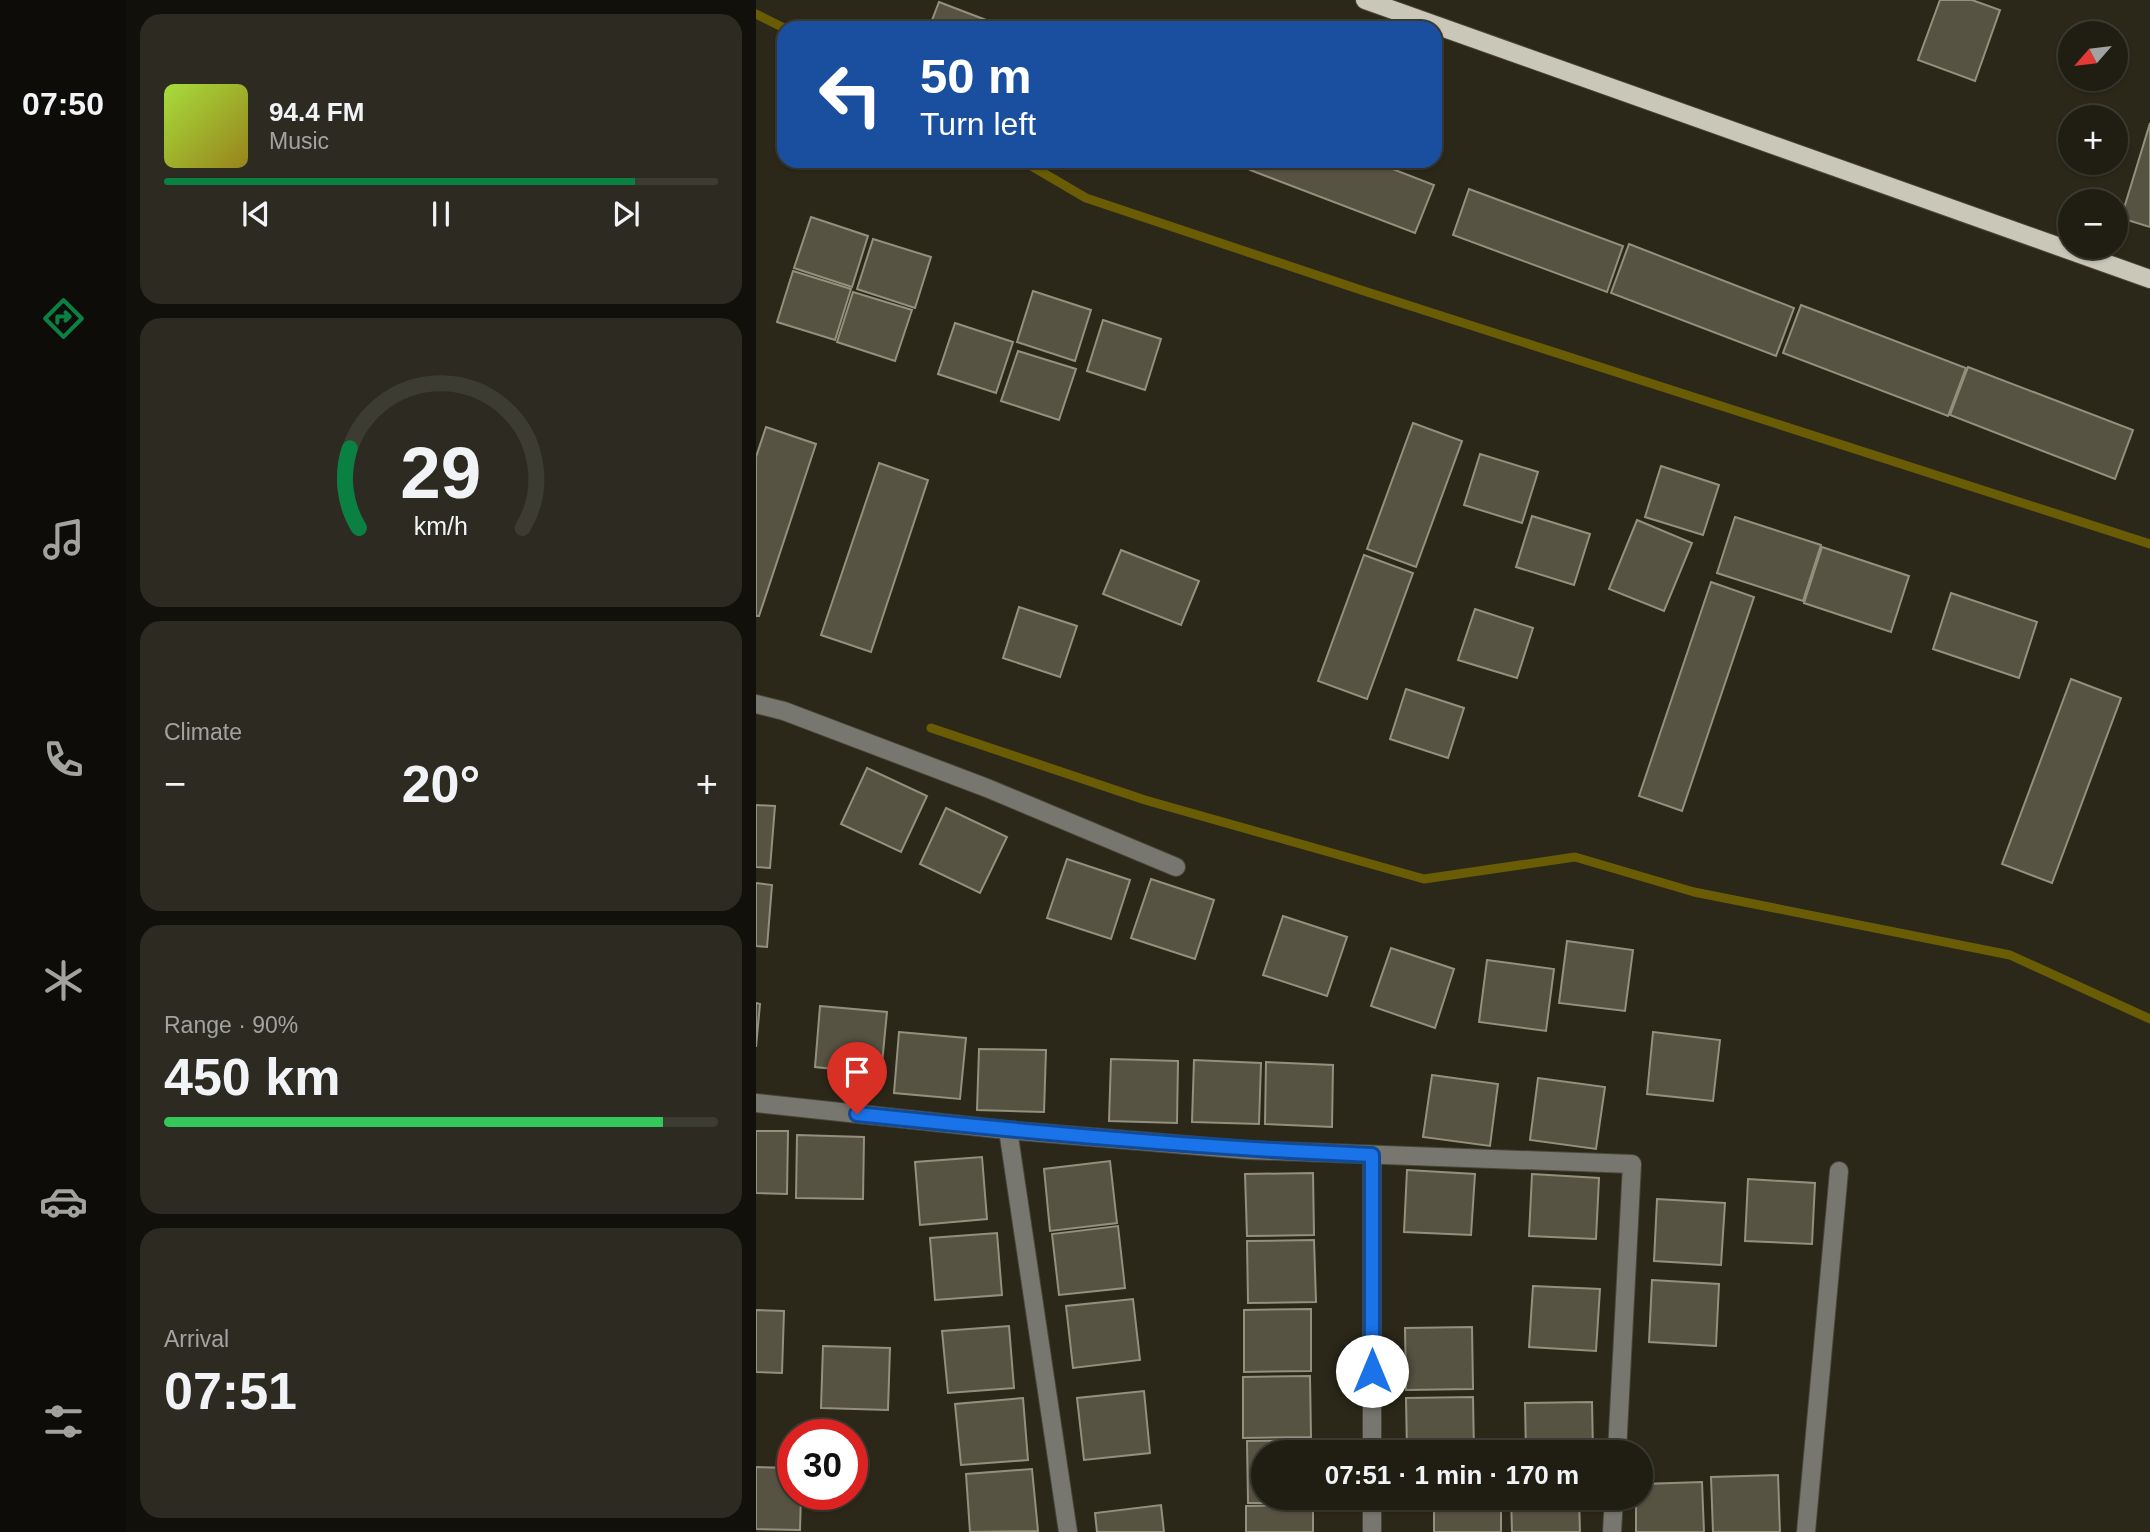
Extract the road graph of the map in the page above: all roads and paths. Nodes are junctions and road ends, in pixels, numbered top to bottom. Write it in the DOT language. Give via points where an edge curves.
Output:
graph roads {
  1 [pos="1365,0"];
  2 [pos="1424,21"];
  3 [pos="1442,27"];
  4 [pos="2150,279"];
  5 [pos="756,704"];
  6 [pos="1176,867"];
  7 [pos="756,1103"];
  8 [pos="1007,1130"];
  9 [pos="1372,1155"];
  10 [pos="1839,1171"];
  11 [pos="1372,1440"];
  12 [pos="1618,1440"];
  13 [pos="1372,1510"];
  14 [pos="1613,1510"];
  15 [pos="1068,1532"];
  16 [pos="1372,1532"];
  17 [pos="1612,1532"];
  18 [pos="1805,1532"];
  1 -- 2 [label="main road"];
  3 -- 4 [label="main road"];
  5 -- 6 [label="street" via="987,788"];
  7 -- 8 [label="street"];
  8 -- 9 [label="street" via="1247,1150"];
  8 -- 15 [label="street"];
  9 -- 11 [label="street"];
  9 -- 12 [label="street" via="1632,1164"];
  10 -- 18 [label="street"];
  13 -- 16 [label="street"];
  14 -- 17 [label="street"];
}
